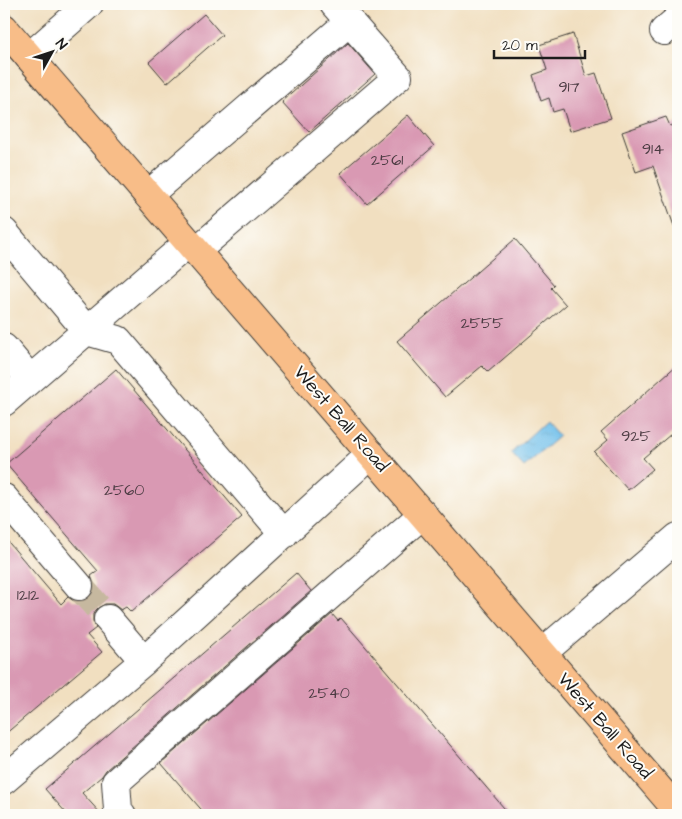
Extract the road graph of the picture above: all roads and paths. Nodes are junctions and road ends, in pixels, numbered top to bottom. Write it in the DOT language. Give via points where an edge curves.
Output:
graph roads {
  1 [pos="89,4"];
  2 [pos="339,8"];
  3 [pos="4,28"];
  4 [pos="29,57"];
  5 [pos="148,196"];
  6 [pos="4,232"];
  7 [pos="192,247"];
  8 [pos="87,331"];
  9 [pos="4,348"];
  10 [pos="30,379"];
  11 [pos="4,402"];
  12 [pos="371,454"];
  13 [pos="4,498"];
  14 [pos="423,514"];
  15 [pos="284,534"];
  16 [pos="678,537"];
  17 [pos="79,586"];
  18 [pos="108,619"];
  19 [pos="542,653"];
  20 [pos="144,661"];
  21 [pos="4,780"];
  22 [pos="678,811"];
  23 [pos="122,815"];
  1 -- 4 [label="street"];
  2 -- 5 [label="street"];
  2 -- 7 [label="street" via="398,76"];
  3 -- 4 [label="main road, West Ball Road"];
  4 -- 5 [label="main road, West Ball Road"];
  5 -- 7 [label="main road, West Ball Road"];
  6 -- 8 [label="street"];
  7 -- 8 [label="street"];
  7 -- 12 [label="main road, West Ball Road"];
  8 -- 10 [label="street"];
  8 -- 15 [label="street" via="118,340"];
  9 -- 10 [label="street"];
  10 -- 11 [label="street"];
  12 -- 14 [label="main road, West Ball Road"];
  12 -- 15 [label="street"];
  13 -- 17 [label="street"];
  14 -- 19 [label="main road, West Ball Road"];
  14 -- 23 [label="street" via="116,782 118,810"];
  15 -- 20 [label="street"];
  16 -- 19 [label="street"];
  18 -- 20 [label="street"];
  19 -- 22 [label="main road, West Ball Road"];
  20 -- 21 [label="street"];
}
